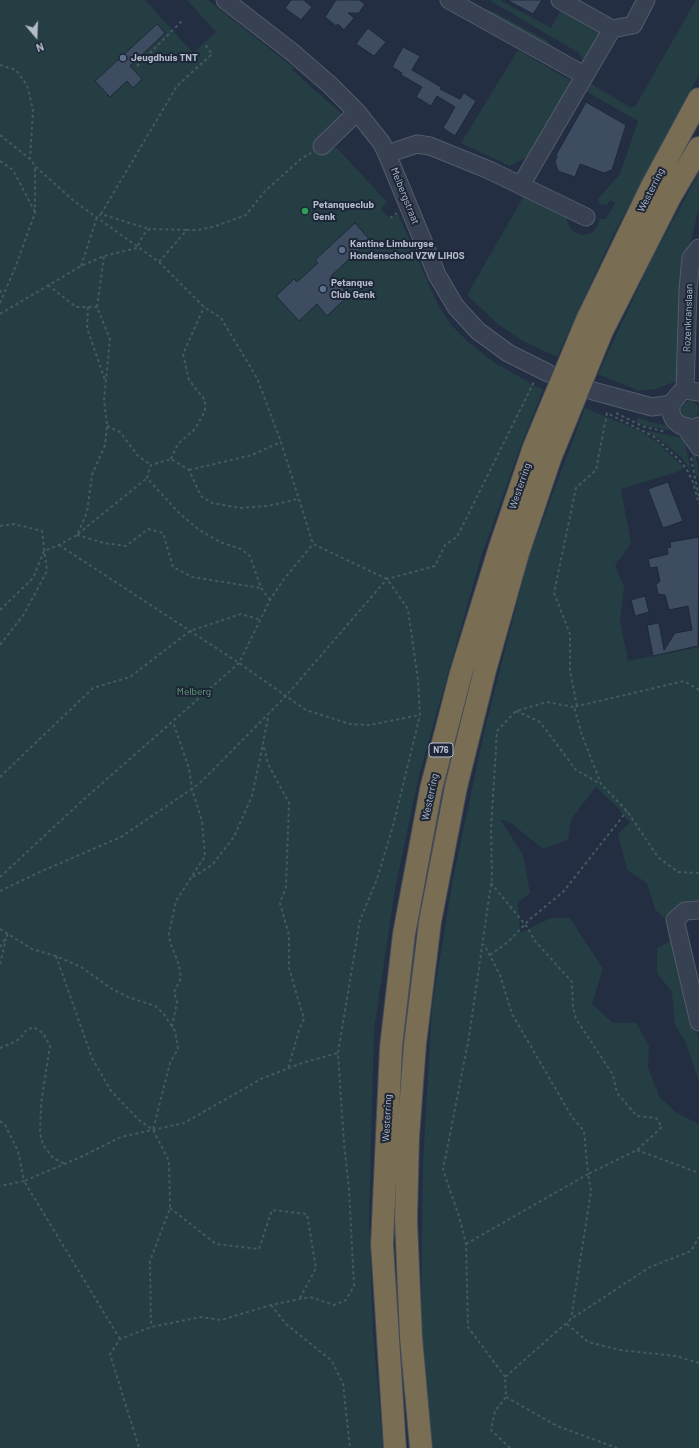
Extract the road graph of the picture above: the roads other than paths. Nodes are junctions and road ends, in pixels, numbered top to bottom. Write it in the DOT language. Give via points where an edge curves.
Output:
graph roads {
  1 [pos="225,0"];
  2 [pos="449,0"];
  3 [pos="560,0"];
  4 [pos="646,0"];
  5 [pos="612,29"];
  6 [pos="584,75"];
  7 [pos="699,99"];
  8 [pos="357,112"];
  9 [pos="322,146"];
  10 [pos="699,148"];
  11 [pos="387,154"];
  12 [pos="521,185"];
  13 [pos="586,217"];
  14 [pos="699,248"];
  15 [pos="699,300"];
  16 [pos="699,371"];
  17 [pos="541,377"];
  18 [pos="592,391"];
  19 [pos="692,391"];
  20 [pos="609,403"];
  21 [pos="671,404"];
  22 [pos="682,427"];
  23 [pos="694,449"];
  24 [pos="699,910"];
  25 [pos="699,1022"];
  26 [pos="395,1448"];
  27 [pos="421,1448"];
  1 -- 8 [label="street, Melbergstraat" via="297,57"];
  2 -- 6 [label="street"];
  3 -- 5 [label="street"];
  4 -- 5 [label="street" via="633,25"];
  5 -- 6 [label="street"];
  6 -- 12 [label="street"];
  7 -- 26 [label="highway, Westerring / N76" via="652,186 587,320 534,447 461,673 431,789 404,934 391,1047 382,1244"];
  8 -- 9 [label="street"];
  8 -- 11 [label="street, Melbergstraat" via="381,142"];
  10 -- 27 [label="highway, Westerring / N76" via="602,331 551,456 516,560 456,787 430,922 415,1044 408,1138 406,1220 411,1330"];
  11 -- 12 [label="street, Melbergstraat" via="416,144 424,144"];
  11 -- 17 [label="street, Melbergstraat" via="437,275 456,307 478,331"];
  12 -- 13 [label="street, Melbergstraat"];
  14 -- 19 [label="street, Rozenkranslaan" via="692,258 688,289"];
  15 -- 16 [label="street, Rozenkranslaan"];
  18 -- 20 [label="street"];
  19 -- 21 [label="street, Rozenkranslaan" via="674,398"];
  20 -- 21 [label="street" via="652,407"];
  20 -- 22 [label="street"];
  21 -- 22 [label="street" via="671,413"];
  22 -- 23 [label="street"];
  24 -- 25 [label="street" via="685,912 675,920"];
}
